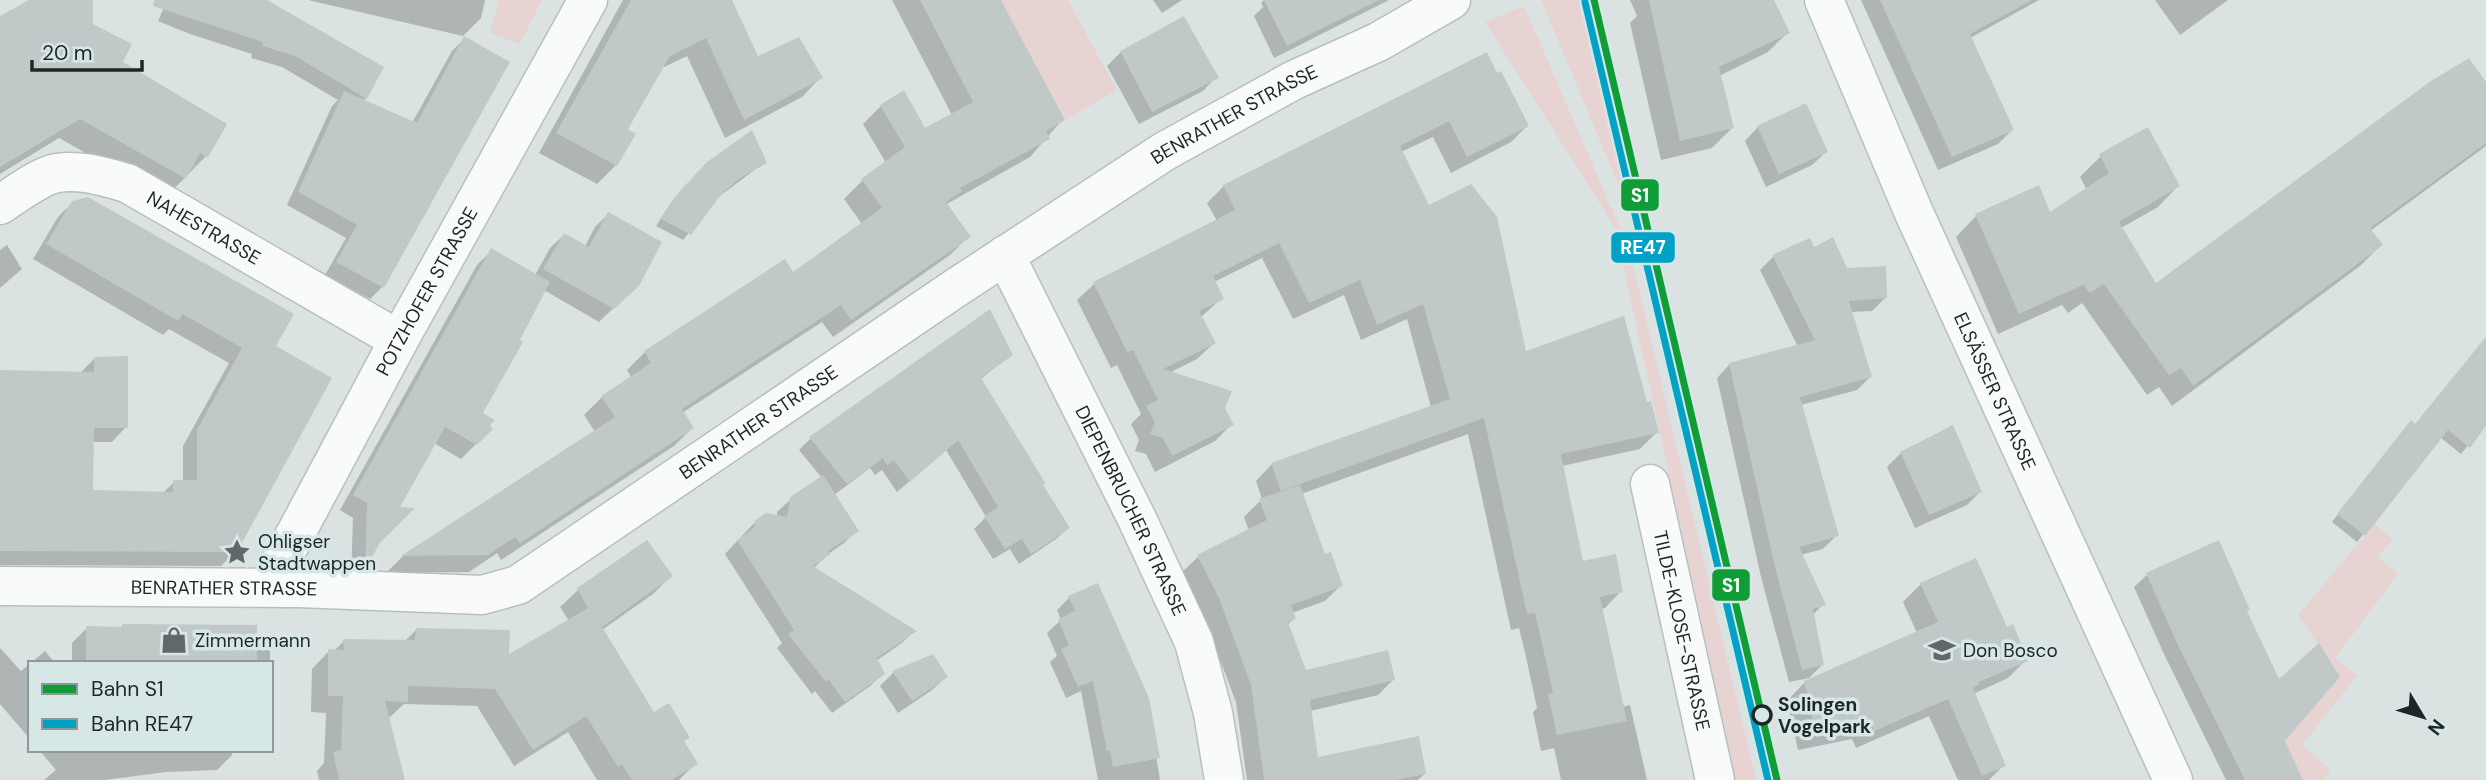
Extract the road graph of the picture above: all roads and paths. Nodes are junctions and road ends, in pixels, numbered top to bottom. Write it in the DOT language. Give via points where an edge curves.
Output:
graph roads {
  1 [pos="588,0"];
  2 [pos="1451,0"];
  3 [pos="1824,0"];
  4 [pos="0,205"];
  5 [pos="1005,255"];
  6 [pos="400,340"];
  7 [pos="1650,484"];
  8 [pos="0,586"];
  9 [pos="286,588"];
  10 [pos="1224,780"];
  11 [pos="1715,780"];
  12 [pos="2173,780"];
  1 -- 6 [label="street, POTZHOFER STRASSE"];
  2 -- 5 [label="street, BENRATHER STRASSE" via="1165,151"];
  3 -- 12 [label="street, ELSÄSSER STRASSE" via="1919,225"];
  4 -- 6 [label="street, NAHESTRASSE" via="56,173 93,173 127,183"];
  5 -- 9 [label="street, BENRATHER STRASSE" via="518,585 482,595"];
  5 -- 10 [label="street, DIEPENBRUCHER STRASSE" via="1194,642"];
  6 -- 9 [label="street, POTZHOFER STRASSE" via="281,561"];
  7 -- 11 [label="street, TILDE-KLOSE-STRASSE"];
  8 -- 9 [label="street, BENRATHER STRASSE"];
}
